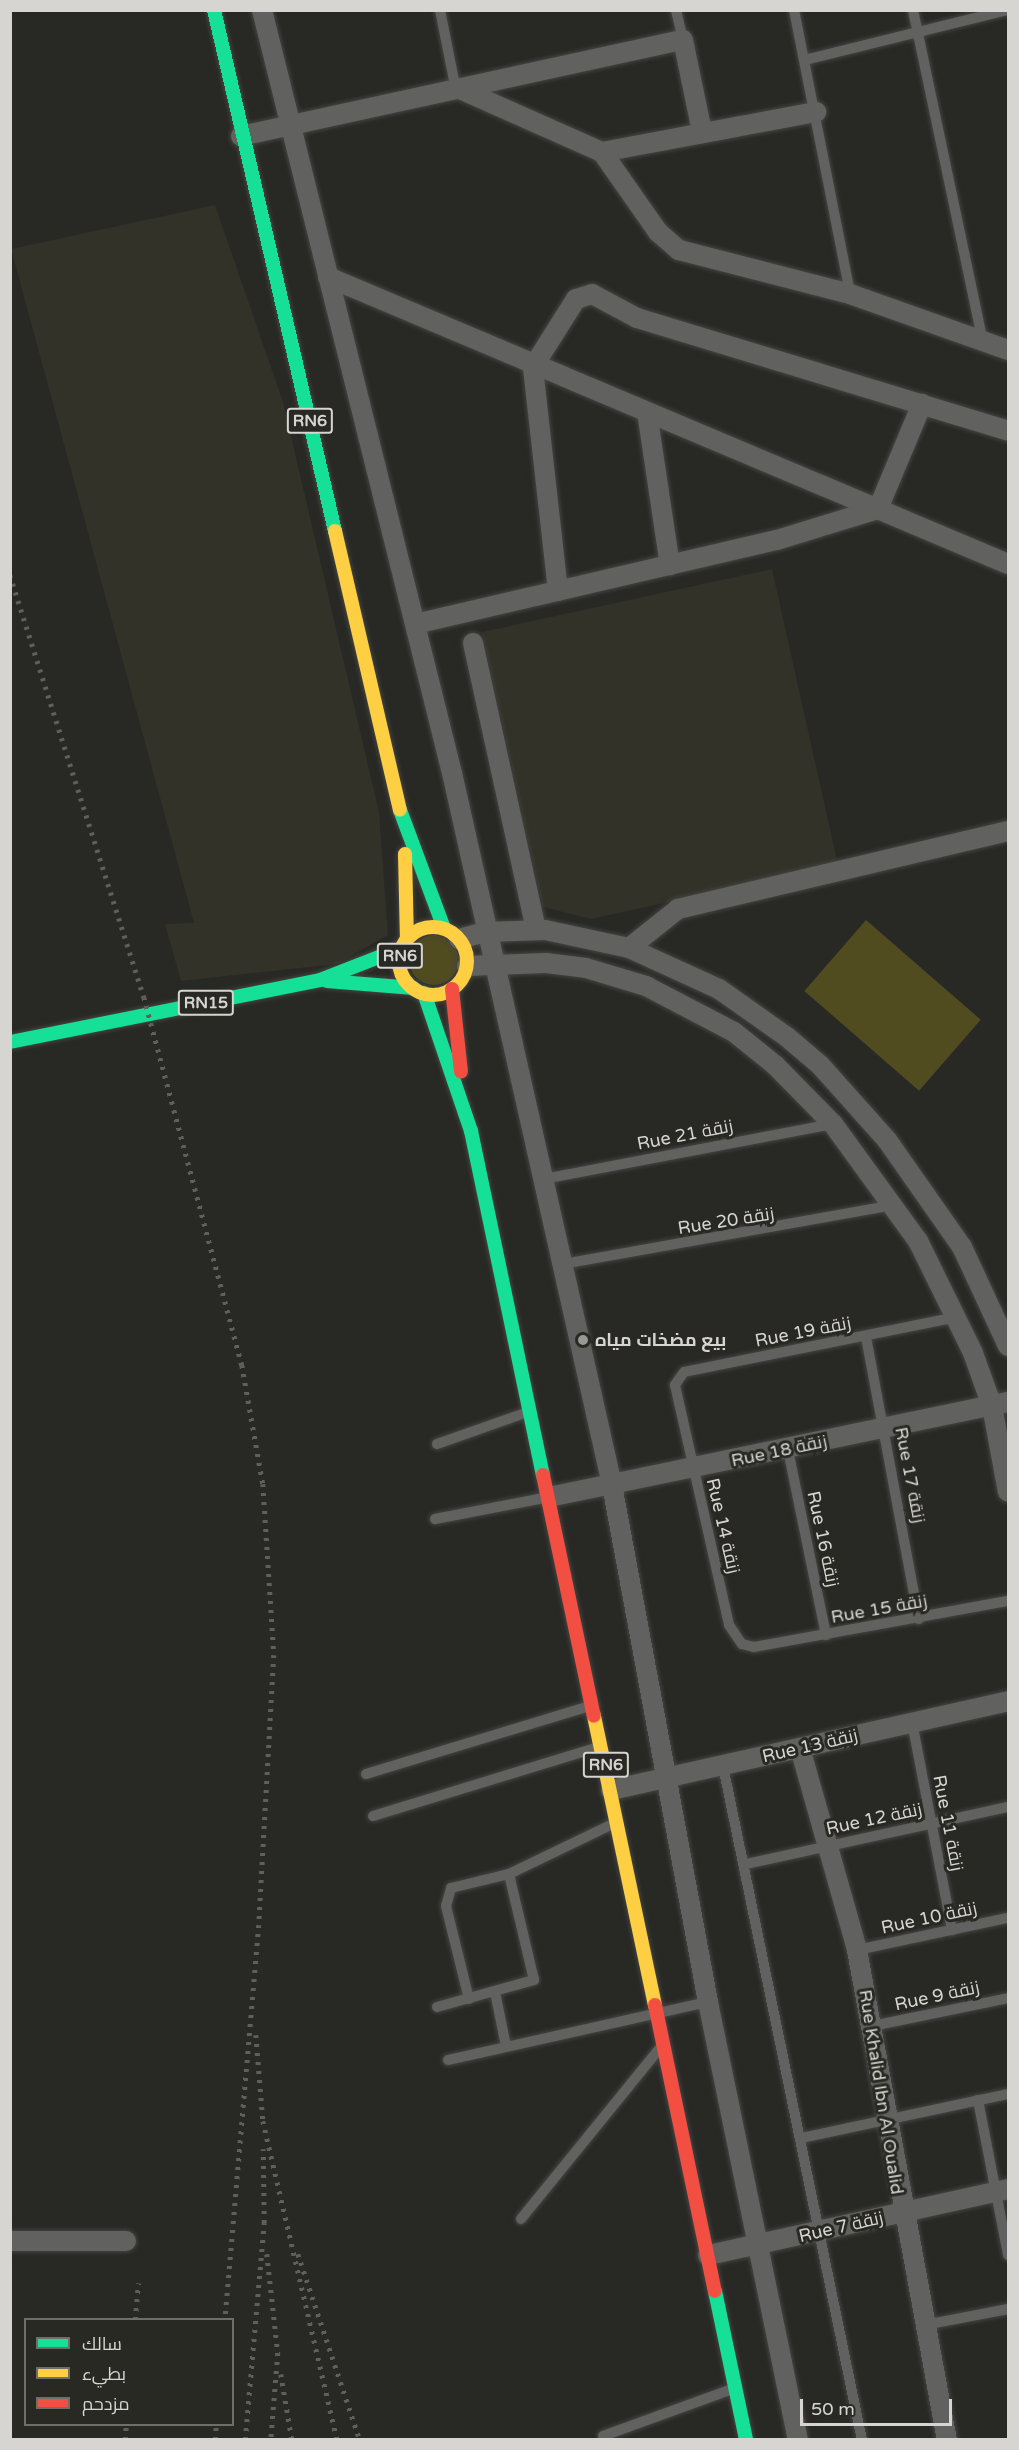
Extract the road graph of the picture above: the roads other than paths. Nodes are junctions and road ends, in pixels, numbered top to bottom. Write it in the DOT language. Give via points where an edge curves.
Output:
graph roads {
  1 [pos="214,10"];
  2 [pos="262,10"];
  3 [pos="440,10"];
  4 [pos="676,10"];
  5 [pos="794,10"];
  6 [pos="914,10"];
  7 [pos="1007,10"];
  8 [pos="918,31"];
  9 [pos="683,40"];
  10 [pos="805,60"];
  11 [pos="459,90"];
  12 [pos="816,112"];
  13 [pos="290,125"];
  14 [pos="702,132"];
  15 [pos="242,136"];
  16 [pos="602,152"];
  17 [pos="328,277"];
  18 [pos="850,294"];
  19 [pos="983,341"];
  20 [pos="1008,350"];
  21 [pos="533,367"];
  22 [pos="922,404"];
  23 [pos="647,412"];
  24 [pos="1008,431"];
  25 [pos="878,509"];
  26 [pos="1008,548"];
  27 [pos="1008,564"];
  28 [pos="670,565"];
  29 [pos="558,591"];
  30 [pos="415,624"];
  31 [pos="473,643"];
  32 [pos="1008,831"];
  33 [pos="405,832"];
  34 [pos="535,926"];
  35 [pos="486,932"];
  36 [pos="451,934"];
  37 [pos="405,944"];
  38 [pos="629,948"];
  39 [pos="492,963"];
  40 [pos="467,966"];
  41 [pos="321,980"];
  42 [pos="452,989"];
  43 [pos="419,991"];
  44 [pos="10,1042"];
  45 [pos="460,1091"];
  46 [pos="833,1124"];
  47 [pos="544,1179"];
  48 [pos="894,1205"];
  49 [pos="563,1264"];
  50 [pos="957,1317"];
  51 [pos="866,1337"];
  52 [pos="1008,1346"];
  53 [pos="678,1399"];
  54 [pos="1000,1404"];
  55 [pos="530,1411"];
  56 [pos="884,1428"];
  57 [pos="437,1444"];
  58 [pos="788,1450"];
  59 [pos="694,1469"];
  60 [pos="612,1485"];
  61 [pos="1008,1491"];
  62 [pos="549,1497"];
  63 [pos="435,1519"];
  64 [pos="1008,1601"];
  65 [pos="919,1618"];
  66 [pos="826,1635"];
  67 [pos="754,1647"];
  68 [pos="1008,1701"];
  69 [pos="594,1705"];
  70 [pos="912,1722"];
  71 [pos="602,1746"];
  72 [pos="800,1748"];
  73 [pos="723,1766"];
  74 [pos="366,1774"];
  75 [pos="666,1779"];
  76 [pos="611,1790"];
  77 [pos="1008,1807"];
  78 [pos="373,1816"];
  79 [pos="618,1822"];
  80 [pos="932,1823"];
  81 [pos="827,1846"];
  82 [pos="746,1864"];
  83 [pos="509,1874"];
  84 [pos="1008,1918"];
  85 [pos="952,1930"];
  86 [pos="857,1950"];
  87 [pos="495,1992"];
  88 [pos="1008,1998"];
  89 [pos="469,1999"];
  90 [pos="708,2002"];
  91 [pos="437,2007"];
  92 [pos="659,2013"];
  93 [pos="872,2026"];
  94 [pos="665,2042"];
  95 [pos="506,2046"];
  96 [pos="448,2060"];
  97 [pos="1008,2094"];
  98 [pos="978,2100"];
  99 [pos="887,2118"];
  100 [pos="801,2138"];
  101 [pos="1002,2190"];
  102 [pos="902,2214"];
  103 [pos="521,2219"];
  104 [pos="820,2233"];
  105 [pos="10,2241"];
  106 [pos="126,2241"];
  107 [pos="758,2246"];
  108 [pos="708,2255"];
  109 [pos="1008,2255"];
  110 [pos="1008,2309"];
  111 [pos="925,2325"];
  112 [pos="735,2388"];
  113 [pos="603,2436"];
  114 [pos="746,2439"];
  115 [pos="798,2439"];
  116 [pos="862,2439"];
  117 [pos="947,2439"];
  1 -- 15 [label="main road, RN6"];
  2 -- 13 [label="street"];
  3 -- 11 [label="lane"];
  4 -- 9 [label="lane"];
  5 -- 10 [label="lane"];
  6 -- 8 [label="lane"];
  7 -- 8 [label="lane"];
  8 -- 10 [label="lane"];
  8 -- 19 [label="lane"];
  9 -- 11 [label="street"];
  9 -- 14 [label="street"];
  10 -- 12 [label="lane"];
  11 -- 13 [label="street"];
  11 -- 16 [label="street"];
  12 -- 14 [label="street"];
  12 -- 18 [label="lane"];
  13 -- 15 [label="street"];
  13 -- 17 [label="street"];
  14 -- 16 [label="street"];
  15 -- 33 [label="main road, RN6"];
  16 -- 18 [label="street" via="658,232 679,250"];
  17 -- 21 [label="street"];
  17 -- 30 [label="street"];
  18 -- 19 [label="street"];
  19 -- 20 [label="street"];
  21 -- 22 [label="street" via="576,299 592,294 637,318"];
  21 -- 23 [label="street"];
  21 -- 29 [label="street"];
  22 -- 24 [label="street"];
  22 -- 25 [label="street"];
  23 -- 25 [label="street"];
  23 -- 28 [label="street"];
  25 -- 27 [label="street"];
  25 -- 28 [label="street"];
  26 -- 27 [label="street"];
  28 -- 29 [label="street"];
  29 -- 30 [label="street"];
  30 -- 35 [label="street"];
  31 -- 34 [label="street"];
  32 -- 38 [label="street" via="678,909"];
  33 -- 36 [label="main road, RN6"];
  33 -- 37 [label="main road, RN6"];
  35 -- 36 [label="street"];
  35 -- 38 [label="street" via="578,934"];
  35 -- 39 [label="street"];
  36 -- 37 [label="main road, RN6" via="424,928"];
  36 -- 40 [label="main road, RN6"];
  37 -- 41 [label="main road, RN15"];
  37 -- 43 [label="main road, RN6" via="402,975"];
  38 -- 52 [label="street" via="719,989 787,1037 854,1099 962,1246"];
  39 -- 40 [label="street"];
  39 -- 46 [label="street" via="586,968 646,986 734,1032"];
  39 -- 47 [label="street"];
  40 -- 42 [label="main road"];
  41 -- 43 [label="main road, RN15"];
  41 -- 44 [label="main road, RN15"];
  42 -- 43 [label="main road, RN6"];
  42 -- 45 [label="main road, RN6"];
  43 -- 45 [label="main road, RN6"];
  45 -- 55 [label="main road, RN6"];
  46 -- 47 [label="lane, Rue 21 زنقة"];
  46 -- 48 [label="street"];
  47 -- 49 [label="street"];
  48 -- 49 [label="lane, Rue 20 زنقة"];
  48 -- 50 [label="street"];
  49 -- 60 [label="street"];
  50 -- 51 [label="lane, Rue 19 زنقة"];
  50 -- 54 [label="street"];
  51 -- 53 [label="lane, Rue 19 زنقة" via="684,1372 675,1385"];
  51 -- 56 [label="lane, Rue 17 زنقة"];
  53 -- 59 [label="lane, Rue 14 زنقة"];
  54 -- 56 [label="street, Rue 18 زنقة"];
  54 -- 61 [label="street"];
  55 -- 57 [label="lane"];
  55 -- 62 [label="main road, RN6"];
  56 -- 58 [label="street, Rue 18 زنقة"];
  56 -- 65 [label="lane, Rue 17 زنقة"];
  58 -- 59 [label="street, Rue 18 زنقة"];
  58 -- 66 [label="lane, Rue 16 زنقة"];
  59 -- 60 [label="street, Rue 18 زنقة"];
  59 -- 67 [label="lane, Rue 14 زنقة" via="729,1625 734,1638"];
  60 -- 62 [label="street, Rue 18 زنقة"];
  60 -- 75 [label="street"];
  62 -- 63 [label="lane"];
  62 -- 69 [label="main road, RN6"];
  64 -- 65 [label="lane, Rue 15 زنقة"];
  65 -- 66 [label="lane, Rue 15 زنقة"];
  66 -- 67 [label="lane, Rue 15 زنقة"];
  68 -- 70 [label="street, Rue 13 زنقة"];
  69 -- 71 [label="main road, RN6"];
  69 -- 74 [label="lane"];
  70 -- 72 [label="street, Rue 13 زنقة"];
  70 -- 80 [label="lane, Rue 11 زنقة"];
  71 -- 76 [label="main road, RN6"];
  71 -- 78 [label="lane"];
  72 -- 73 [label="street, Rue 13 زنقة"];
  72 -- 81 [label="street, Rue Khalid Ibn Al Oualid"];
  73 -- 75 [label="street, Rue 13 زنقة"];
  73 -- 82 [label="lane"];
  75 -- 76 [label="street, Rue 13 زنقة"];
  75 -- 90 [label="street"];
  76 -- 79 [label="main road, RN6"];
  77 -- 80 [label="lane, Rue 12 زنقة"];
  79 -- 83 [label="lane"];
  79 -- 92 [label="main road, RN6"];
  80 -- 81 [label="lane, Rue 12 زنقة"];
  80 -- 85 [label="lane, Rue 11 زنقة"];
  81 -- 82 [label="lane, Rue 12 زنقة"];
  81 -- 86 [label="street, Rue Khalid Ibn Al Oualid"];
  82 -- 100 [label="lane"];
  83 -- 87 [label="lane" via="535,1974 531,1983"];
  83 -- 89 [label="lane" via="452,1888 446,1898"];
  84 -- 85 [label="lane, Rue 10 زنقة"];
  85 -- 86 [label="lane, Rue 10 زنقة"];
  86 -- 93 [label="street, Rue Khalid Ibn Al Oualid"];
  87 -- 89 [label="lane"];
  87 -- 95 [label="lane"];
  88 -- 93 [label="lane, Rue 9 زنقة"];
  89 -- 91 [label="lane"];
  90 -- 92 [label="lane"];
  90 -- 107 [label="street"];
  92 -- 94 [label="main road, RN6"];
  92 -- 95 [label="lane"];
  93 -- 99 [label="street, Rue Khalid Ibn Al Oualid"];
  94 -- 103 [label="lane"];
  94 -- 108 [label="main road, RN6"];
  95 -- 96 [label="lane"];
  97 -- 98 [label="lane"];
  98 -- 99 [label="lane"];
  98 -- 101 [label="lane"];
  99 -- 100 [label="lane"];
  99 -- 102 [label="street, Rue Khalid Ibn Al Oualid"];
  100 -- 104 [label="lane"];
  101 -- 102 [label="street, Rue 7 زنقة"];
  101 -- 109 [label="lane"];
  102 -- 104 [label="street, Rue 7 زنقة"];
  102 -- 111 [label="street, Rue Khalid Ibn Al Oualid"];
  104 -- 107 [label="street, Rue 7 زنقة"];
  104 -- 116 [label="lane"];
  105 -- 106 [label="street"];
  107 -- 108 [label="street, Rue 7 زنقة"];
  107 -- 115 [label="street"];
  108 -- 112 [label="main road, RN6"];
  110 -- 111 [label="lane"];
  111 -- 117 [label="street, Rue Khalid Ibn Al Oualid"];
  112 -- 113 [label="lane"];
  112 -- 114 [label="main road, RN6"];
}
